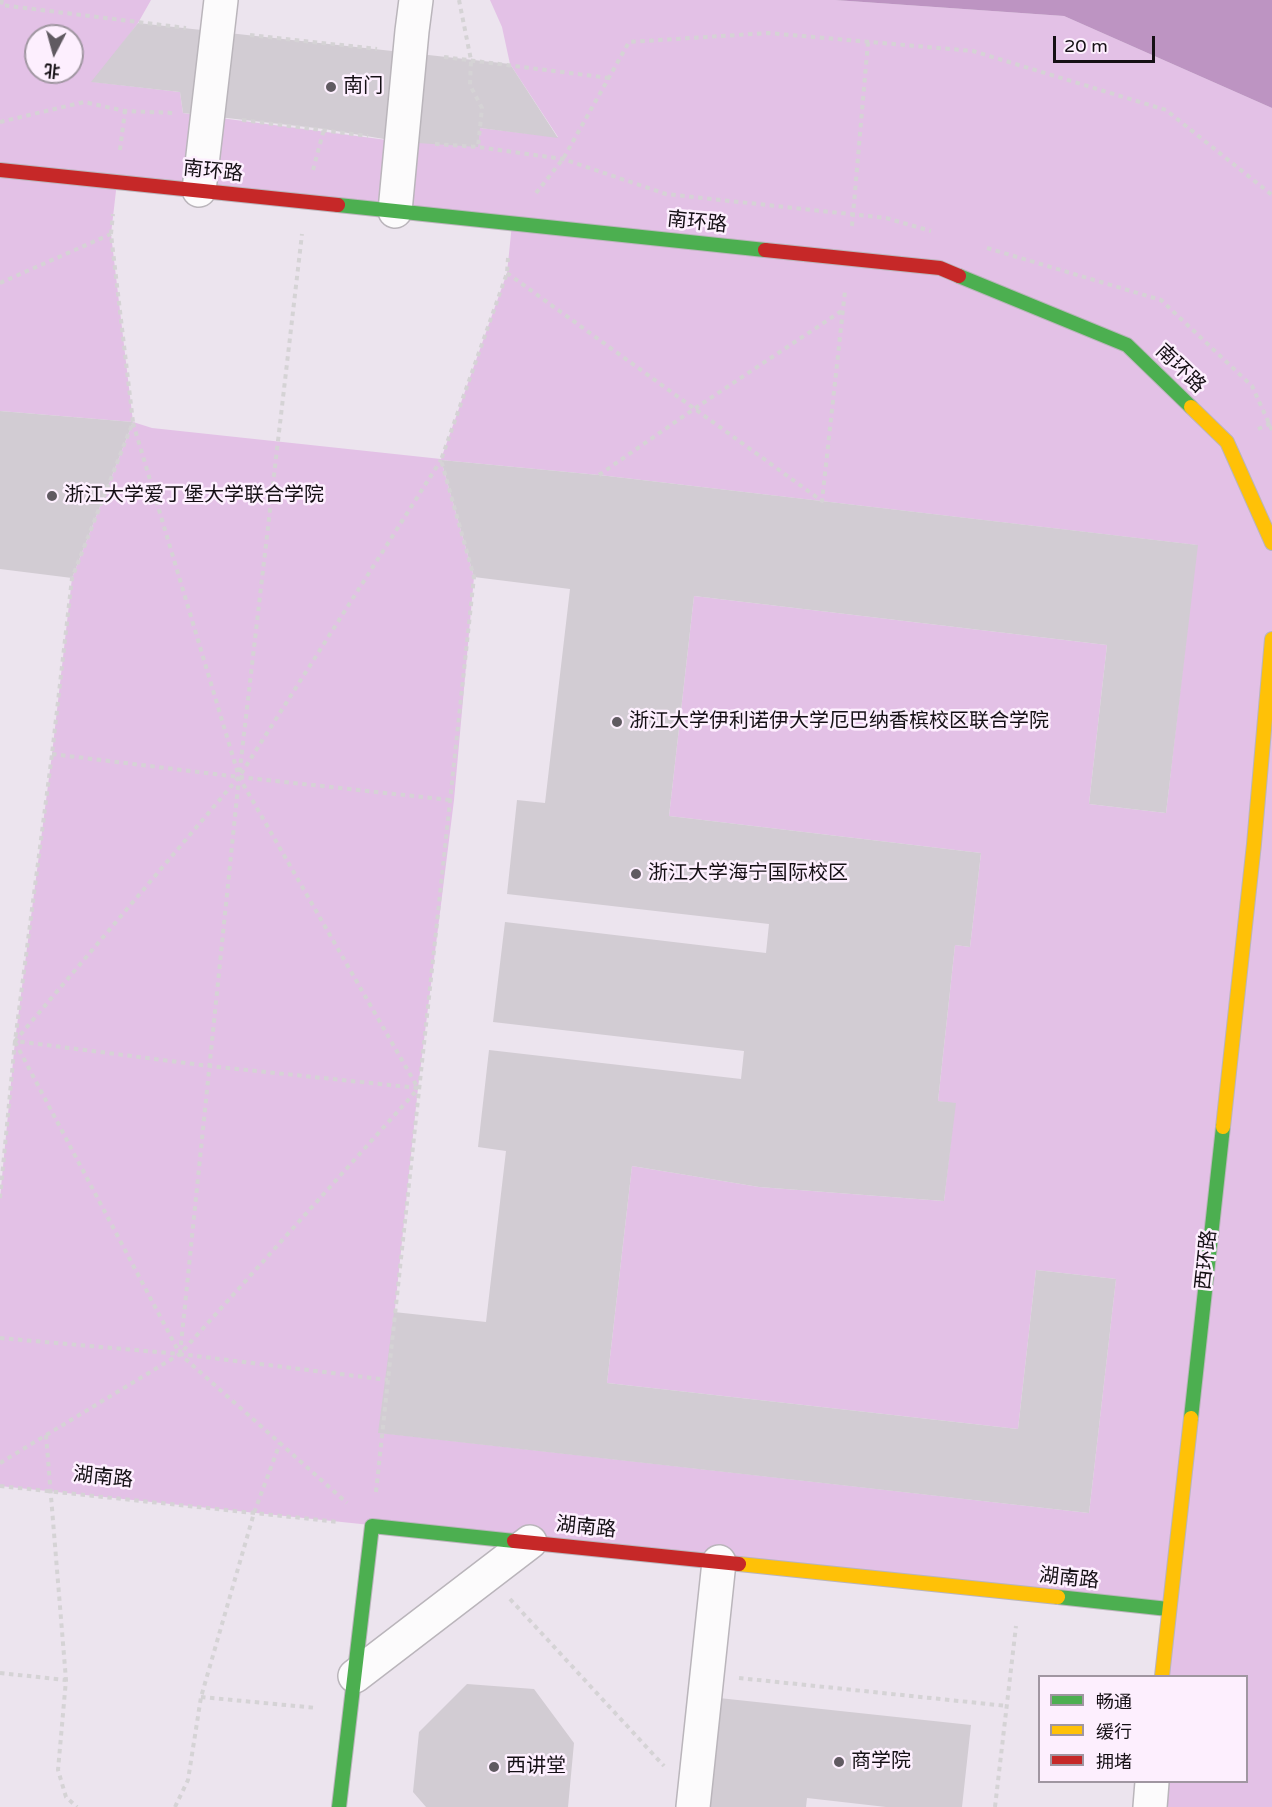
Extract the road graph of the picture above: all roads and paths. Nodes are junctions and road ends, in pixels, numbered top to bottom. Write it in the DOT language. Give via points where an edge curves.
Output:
graph roads {
  1 [pos="2,0"];
  2 [pos="459,0"];
  3 [pos="220,16"];
  4 [pos="412,28"];
  5 [pos="471,60"];
  6 [pos="609,78"];
  7 [pos="125,111"];
  8 [pos="207,116"];
  9 [pos="0,122"];
  10 [pos="324,129"];
  11 [pos="402,142"];
  12 [pos="478,147"];
  13 [pos="563,159"];
  14 [pos="0,170"];
  15 [pos="117,182"];
  16 [pos="199,190"];
  17 [pos="1272,195"];
  18 [pos="306,201"];
  19 [pos="395,211"];
  20 [pos="512,223"];
  21 [pos="932,231"];
  22 [pos="111,234"];
  23 [pos="978,245"];
  24 [pos="507,273"];
  25 [pos="0,283"];
  26 [pos="843,310"];
  27 [pos="694,409"];
  28 [pos="133,422"];
  29 [pos="1272,430"];
  30 [pos="441,460"];
  31 [pos="599,475"];
  32 [pos="822,501"];
  33 [pos="1272,543"];
  34 [pos="1272,639"];
  35 [pos="52,754"];
  36 [pos="239,777"];
  37 [pos="450,800"];
  38 [pos="15,1041"];
  39 [pos="209,1066"];
  40 [pos="418,1088"];
  41 [pos="0,1198"];
  42 [pos="0,1338"];
  43 [pos="180,1354"];
  44 [pos="388,1380"];
  45 [pos="46,1435"];
  46 [pos="280,1443"];
  47 [pos="0,1463"];
  48 [pos="0,1486"];
  49 [pos="51,1492"];
  50 [pos="254,1513"];
  51 [pos="372,1526"];
  52 [pos="530,1542"];
  53 [pos="719,1562"];
  54 [pos="487,1575"];
  55 [pos="1019,1594"];
  56 [pos="1168,1609"];
  57 [pos="0,1673"];
  58 [pos="707,1675"];
  59 [pos="1162,1675"];
  60 [pos="355,1676"];
  61 [pos="66,1680"];
  62 [pos="201,1697"];
  63 [pos="1007,1706"];
  64 [pos="350,1712"];
  65 [pos="1152,1783"];
  66 [pos="694,1803"];
  67 [pos="77,1807"];
  68 [pos="175,1807"];
  69 [pos="339,1807"];
  70 [pos="995,1807"];
  71 [pos="1150,1807"];
  1 -- 3 [label="path" via="1,5 138,23"];
  2 -- 5 [label="path"];
  3 -- 4 [label="path"];
  3 -- 8 [label="street"];
  4 -- 5 [label="path"];
  4 -- 11 [label="street"];
  5 -- 6 [label="path"];
  5 -- 12 [label="path" via="470,85 482,108"];
  6 -- 13 [label="path"];
  6 -- 17 [label="path" via="629,42 768,33 973,51 1166,110"];
  7 -- 8 [label="path"];
  7 -- 9 [label="path" via="84,102"];
  7 -- 15 [label="path"];
  8 -- 10 [label="path"];
  8 -- 16 [label="street"];
  10 -- 11 [label="path"];
  10 -- 18 [label="path"];
  11 -- 12 [label="path"];
  11 -- 19 [label="street"];
  12 -- 13 [label="path"];
  13 -- 20 [label="path"];
  13 -- 21 [label="path" via="666,195 886,218"];
  14 -- 15 [label="street, 南环路"];
  15 -- 16 [label="street, 南环路"];
  15 -- 22 [label="path"];
  16 -- 18 [label="street, 南环路"];
  18 -- 19 [label="street, 南环路"];
  18 -- 36 [label="path"];
  19 -- 20 [label="street, 南环路"];
  20 -- 24 [label="path"];
  20 -- 33 [label="street, 南环路" via="940,267 1127,345 1227,442"];
  22 -- 25 [label="path"];
  22 -- 28 [label="path"];
  23 -- 29 [label="path" via="1161,300 1252,386"];
  24 -- 27 [label="path"];
  24 -- 30 [label="path"];
  26 -- 27 [label="path"];
  27 -- 31 [label="path"];
  27 -- 32 [label="path"];
  28 -- 35 [label="path" via="72,578"];
  28 -- 36 [label="path"];
  30 -- 36 [label="path"];
  30 -- 37 [label="path" via="474,577"];
  34 -- 56 [label="street, 西环路" via="1254,844"];
  35 -- 36 [label="path"];
  35 -- 38 [label="path"];
  36 -- 37 [label="path"];
  36 -- 38 [label="path"];
  36 -- 39 [label="path"];
  36 -- 40 [label="path"];
  37 -- 40 [label="path"];
  38 -- 39 [label="path"];
  38 -- 41 [label="path"];
  38 -- 43 [label="path"];
  39 -- 40 [label="path"];
  39 -- 43 [label="path"];
  40 -- 43 [label="path"];
  40 -- 44 [label="path"];
  42 -- 43 [label="path"];
  43 -- 44 [label="path"];
  43 -- 45 [label="path"];
  43 -- 46 [label="path"];
  44 -- 51 [label="path"];
  45 -- 47 [label="path"];
  45 -- 49 [label="path"];
  46 -- 50 [label="path"];
  46 -- 51 [label="path"];
  48 -- 49 [label="path, 湖南路"];
  49 -- 50 [label="path, 湖南路"];
  49 -- 61 [label="path"];
  50 -- 51 [label="path, 湖南路"];
  50 -- 62 [label="path"];
  51 -- 52 [label="street, 湖南路"];
  51 -- 60 [label="street"];
  52 -- 53 [label="street, 湖南路"];
  52 -- 54 [label="street"];
  53 -- 55 [label="street, 湖南路"];
  53 -- 58 [label="street"];
  54 -- 60 [label="street"];
  54 -- 66 [label="path"];
  55 -- 56 [label="street, 湖南路"];
  55 -- 63 [label="path"];
  56 -- 59 [label="street, 西环路"];
  57 -- 61 [label="path"];
  58 -- 63 [label="path"];
  58 -- 66 [label="street"];
  60 -- 64 [label="street"];
  61 -- 67 [label="path" via="58,1770 66,1797"];
  62 -- 64 [label="path"];
  62 -- 68 [label="path" via="188,1780"];
  63 -- 70 [label="path"];
  64 -- 69 [label="street"];
  65 -- 71 [label="street"];
}
